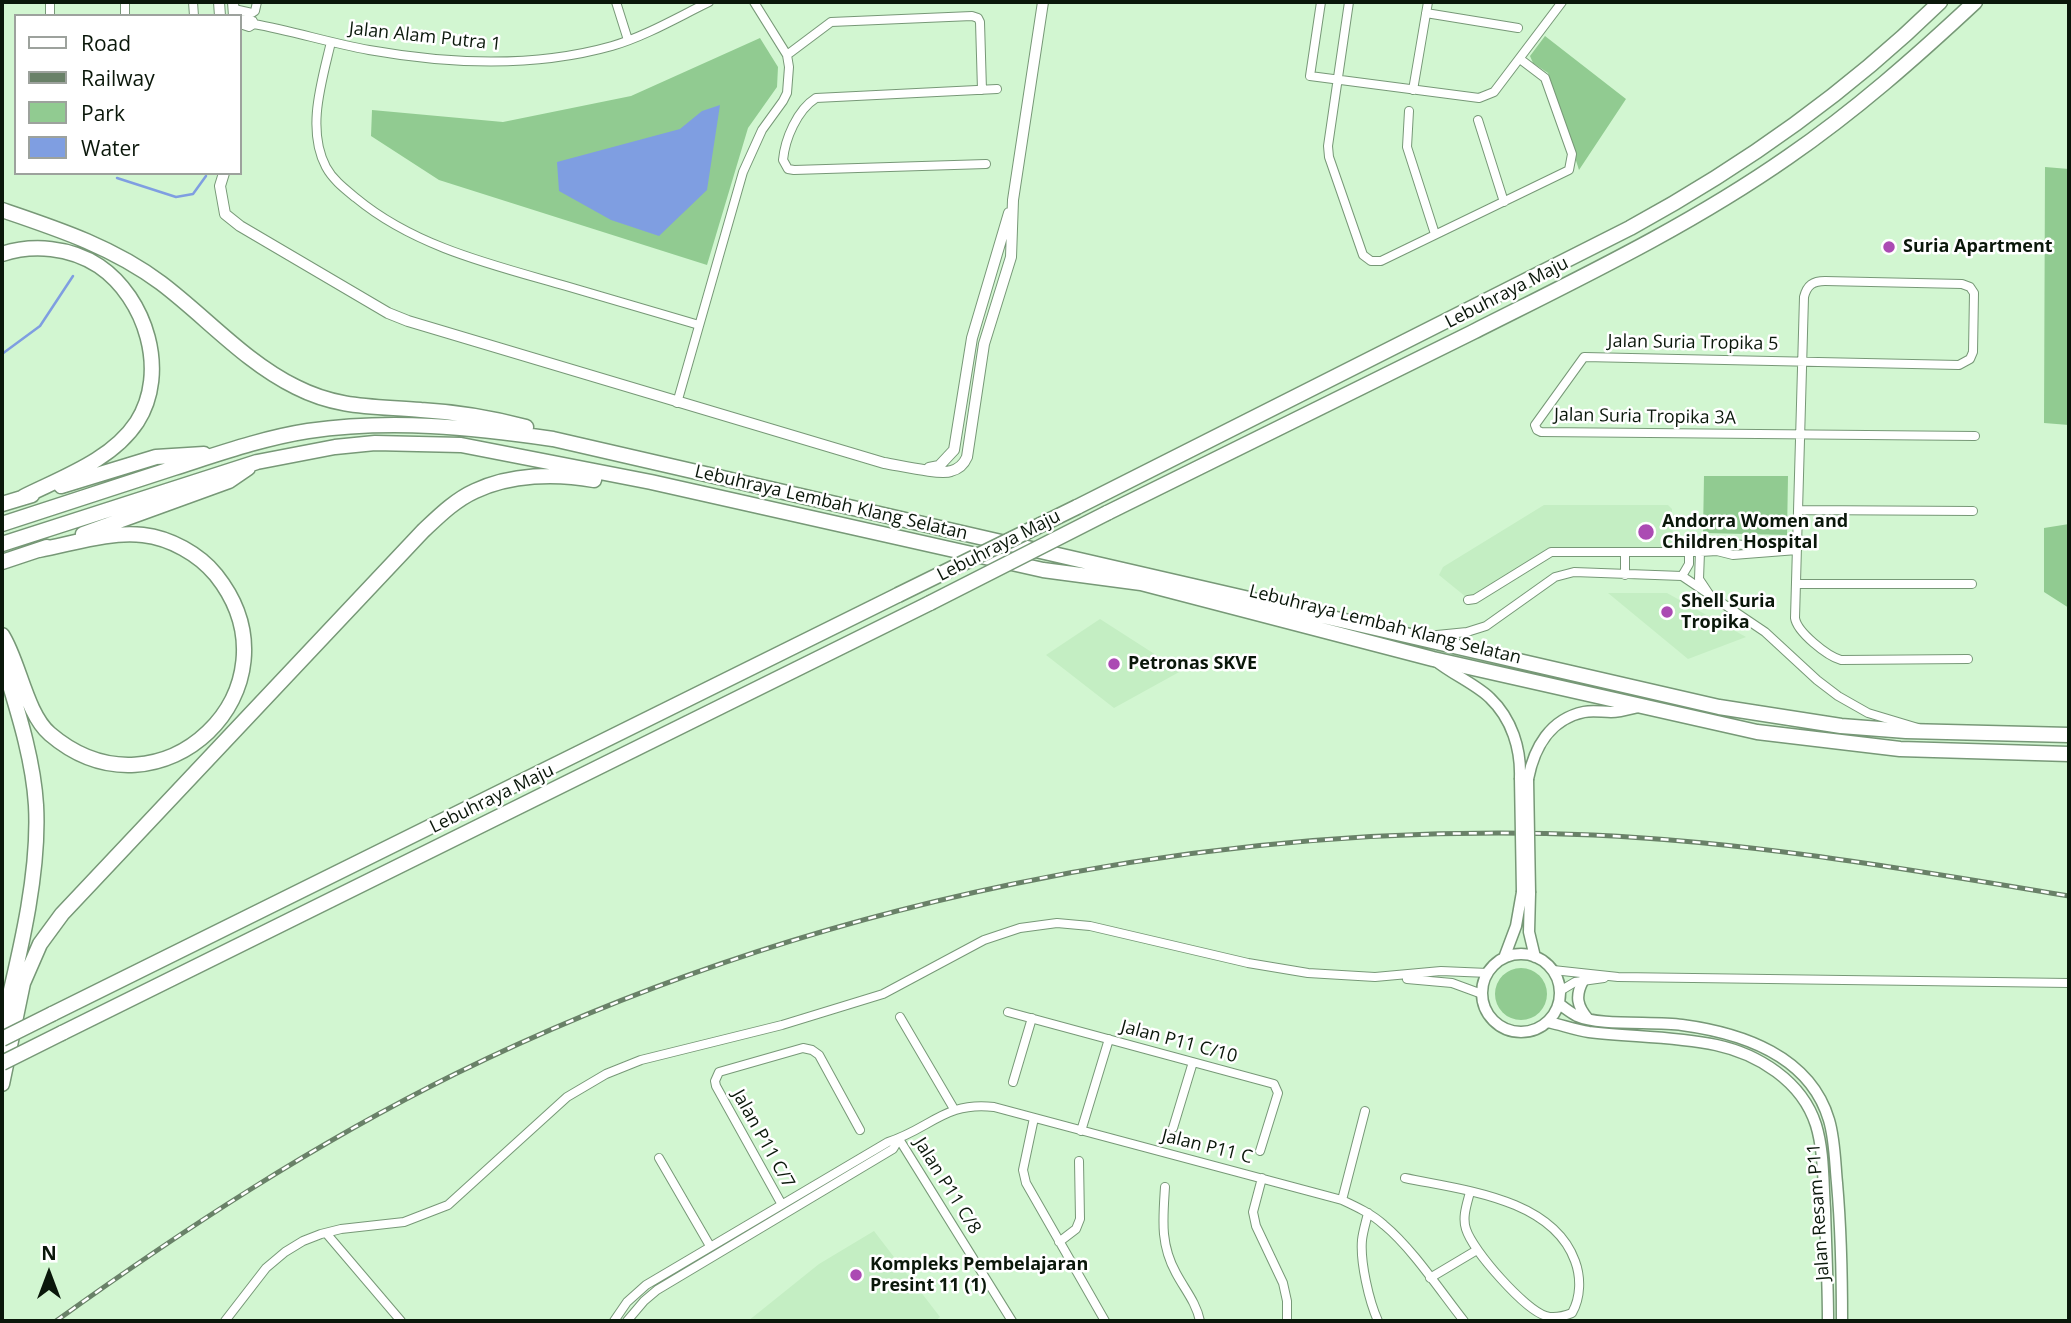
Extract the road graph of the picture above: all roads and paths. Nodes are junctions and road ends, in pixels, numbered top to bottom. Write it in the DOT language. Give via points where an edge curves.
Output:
graph roads {
  1 [pos="257,2"];
  2 [pos="616,2"];
  3 [pos="709,2"];
  4 [pos="754,2"];
  5 [pos="1043,2"];
  6 [pos="1321,2"];
  7 [pos="1349,2"];
  8 [pos="1428,2"];
  9 [pos="1562,2"];
  10 [pos="1940,2"];
  11 [pos="1975,2"];
  12 [pos="235,11"];
  13 [pos="1426,13"];
  14 [pos="242,15"];
  15 [pos="254,24"];
  16 [pos="242,25"];
  17 [pos="1518,28"];
  18 [pos="628,40"];
  19 [pos="331,41"];
  20 [pos="787,55"];
  21 [pos="1520,59"];
  22 [pos="1337,80"];
  23 [pos="997,89"];
  24 [pos="982,90"];
  25 [pos="1413,90"];
  26 [pos="1409,111"];
  27 [pos="1478,120"];
  28 [pos="986,164"];
  29 [pos="223,175"];
  30 [pos="1013,200"];
  31 [pos="1504,202"];
  32 [pos="2,210"];
  33 [pos="1435,234"];
  34 [pos="1011,247"];
  35 [pos="2,254"];
  36 [pos="994,264"];
  37 [pos="998,302"];
  38 [pos="699,325"];
  39 [pos="1584,357"];
  40 [pos="1802,362"];
  41 [pos="979,380"];
  42 [pos="963,390"];
  43 [pos="677,403"];
  44 [pos="1800,434"];
  45 [pos="1975,436"];
  46 [pos="552,439"];
  47 [pos="216,455"];
  48 [pos="257,462"];
  49 [pos="926,468"];
  50 [pos="651,482"];
  51 [pos="23,497"];
  52 [pos="2,504"];
  53 [pos="1798,510"];
  54 [pos="1973,511"];
  55 [pos="2,524"];
  56 [pos="2,544"];
  57 [pos="38,550"];
  58 [pos="1797,550"];
  59 [pos="1625,552"];
  60 [pos="1689,552"];
  61 [pos="1700,552"];
  62 [pos="2,562"];
  63 [pos="1625,575"];
  64 [pos="1682,576"];
  65 [pos="1796,584"];
  66 [pos="1972,584"];
  67 [pos="1710,596"];
  68 [pos="1468,600"];
  69 [pos="2,635"];
  70 [pos="1422,638"];
  71 [pos="2,659"];
  72 [pos="1433,659"];
  73 [pos="1968,659"];
  74 [pos="1641,706"];
  75 [pos="1924,732"];
  76 [pos="2069,735"];
  77 [pos="2069,754"];
  78 [pos="1524,779"];
  79 [pos="1526,893"];
  80 [pos="1535,957"];
  81 [pos="1504,958"];
  82 [pos="1553,970"];
  83 [pos="1488,972"];
  84 [pos="1618,976"];
  85 [pos="1391,977"];
  86 [pos="1583,981"];
  87 [pos="2069,983"];
  88 [pos="1560,991"];
  89 [pos="1482,994"];
  90 [pos="1559,1004"];
  91 [pos="1008,1012"];
  92 [pos="900,1017"];
  93 [pos="1032,1018"];
  94 [pos="1588,1019"];
  95 [pos="1548,1022"];
  96 [pos="2,1028"];
  97 [pos="2,1039"];
  98 [pos="1109,1039"];
  99 [pos="1193,1062"];
  100 [pos="2,1063"];
  101 [pos="1013,1082"];
  102 [pos="2,1084"];
  103 [pos="954,1109"];
  104 [pos="1366,1111"];
  105 [pos="1034,1118"];
  106 [pos="1173,1128"];
  107 [pos="860,1130"];
  108 [pos="1081,1131"];
  109 [pos="900,1139"];
  110 [pos="1260,1151"];
  111 [pos="659,1157"];
  112 [pos="1079,1161"];
  113 [pos="1262,1178"];
  114 [pos="1405,1178"];
  115 [pos="1165,1188"];
  116 [pos="1470,1192"];
  117 [pos="1342,1200"];
  118 [pos="781,1203"];
  119 [pos="1368,1213"];
  120 [pos="326,1233"];
  121 [pos="1059,1242"];
  122 [pos="710,1246"];
  123 [pos="1477,1250"];
  124 [pos="1430,1278"];
  125 [pos="1574,1317"];
  126 [pos="225,1321"];
  127 [pos="401,1321"];
  128 [pos="614,1321"];
  129 [pos="627,1321"];
  130 [pos="1012,1321"];
  131 [pos="1105,1321"];
  132 [pos="1200,1321"];
  133 [pos="1287,1321"];
  134 [pos="1378,1321"];
  135 [pos="1464,1321"];
  136 [pos="1828,1321"];
  137 [pos="1842,1321"];
  1 -- 12 [label="street" via="252,13"];
  2 -- 18 [label="street"];
  3 -- 18 [label="street, Jalan Alam Putra 1"];
  4 -- 20 [label="street"];
  5 -- 30 [label="street"];
  6 -- 22 [label="street" via="1310,76"];
  7 -- 22 [label="street"];
  8 -- 13 [label="street"];
  9 -- 21 [label="street"];
  10 -- 97 [label="highway, Lebuhraya Maju, bridge" via="1813,110 1680,201 1630,228 1077,508"];
  11 -- 100 [label="highway, Lebuhraya Maju, bridge" via="1840,119 1788,158 1677,227"];
  13 -- 17 [label="street"];
  13 -- 25 [label="street"];
  14 -- 15 [label="street"];
  15 -- 16 [label="street"];
  15 -- 19 [label="street, Jalan Alam Putra 1"];
  18 -- 19 [label="street, Jalan Alam Putra 1" via="590,51 491,63 384,52"];
  19 -- 38 [label="street" via="316,125 320,148 337,182 362,203 430,243"];
  20 -- 24 [label="street" via="831,22 972,16 980,22"];
  20 -- 38 [label="street" via="786,93 743,172"];
  21 -- 25 [label="street" via="1487,97"];
  21 -- 31 [label="street" via="1545,78 1572,160 1566,173"];
  22 -- 25 [label="street"];
  22 -- 33 [label="street" via="1329,157 1363,254 1371,261 1381,261"];
  23 -- 24 [label="street"];
  24 -- 28 [label="street" via="816,98 787,138 783,160 794,170"];
  26 -- 33 [label="street" via="1407,147"];
  27 -- 31 [label="street"];
  29 -- 43 [label="street" via="219,186 225,214 388,313"];
  30 -- 34 [label="street"];
  30 -- 36 [label="street"];
  31 -- 33 [label="street"];
  32 -- 46 [label="highway" via="119,255 272,374 318,397 357,407 494,419 533,428"];
  34 -- 36 [label="street" via="1002,263"];
  34 -- 37 [label="street"];
  35 -- 51 [label="highway" via="48,248 99,266 123,288 136,309 151,351 146,401 138,421 116,447"];
  36 -- 37 [label="street" via="1000,276"];
  36 -- 42 [label="street" via="972,338"];
  37 -- 41 [label="street" via="984,344"];
  38 -- 43 [label="street"];
  39 -- 40 [label="street, Jalan Suria Tropika 5"];
  39 -- 44 [label="street, Jalan Suria Tropika 3A" via="1535,425 1537,430"];
  40 -- 40 [label="street, Jalan Suria Tropika 5" via="1959,365 1973,352 1974,293 1962,285 1816,281 1806,289"];
  40 -- 44 [label="street"];
  41 -- 42 [label="street" via="971,391"];
  41 -- 49 [label="street" via="964,464 953,471"];
  42 -- 49 [label="street" via="954,450 939,466"];
  43 -- 49 [label="street" via="884,463"];
  44 -- 45 [label="street"];
  44 -- 53 [label="street"];
  46 -- 47 [label="highway, Lebuhraya Lembah Klang Selatan" via="461,427 374,424 307,431"];
  46 -- 70 [label="highway, Lebuhraya Lembah Klang Selatan"];
  47 -- 51 [label="highway" via="156,457"];
  47 -- 55 [label="highway, Lebuhraya Lembah Klang Selatan"];
  48 -- 50 [label="highway, Lebuhraya Lembah Klang Selatan" via="335,447 436,443 490,449"];
  48 -- 56 [label="highway, Lebuhraya Lembah Klang Selatan"];
  48 -- 57 [label="highway" via="229,481"];
  50 -- 72 [label="highway, Lebuhraya Lembah Klang Selatan" via="1043,570 1141,583"];
  50 -- 102 [label="highway" via="620,484 565,475 507,481 475,491 446,510 62,914 40,944 23,983"];
  51 -- 52 [label="highway"];
  53 -- 54 [label="street"];
  53 -- 58 [label="street"];
  57 -- 62 [label="highway"];
  57 -- 69 [label="highway" via="103,537 144,535 196,557 226,588 243,631 241,678 232,701 202,739 165,760 112,765 77,754 47,733"];
  58 -- 61 [label="street" via="1733,544"];
  58 -- 65 [label="street"];
  59 -- 60 [label="street"];
  59 -- 63 [label="street"];
  59 -- 68 [label="street" via="1551,552"];
  60 -- 61 [label="street"];
  60 -- 64 [label="street"];
  61 -- 67 [label="street" via="1699,579"];
  63 -- 64 [label="street"];
  63 -- 70 [label="street" via="1564,573 1486,626"];
  64 -- 67 [label="street"];
  65 -- 66 [label="street"];
  65 -- 73 [label="street" via="1796,623 1832,658"];
  67 -- 75 [label="street" via="1765,632 1816,680 1858,709"];
  70 -- 75 [label="highway, Lebuhraya Lembah Klang Selatan" via="1730,709 1841,726"];
  71 -- 96 [label="highway" via="36,804 34,866"];
  72 -- 74 [label="highway, Lebuhraya Lembah Klang Selatan"];
  72 -- 78 [label="main road" via="1491,698 1502,712 1517,742"];
  74 -- 77 [label="highway, Lebuhraya Lembah Klang Selatan" via="1757,732 1838,743"];
  74 -- 78 [label="main road" via="1583,712 1563,720 1535,750"];
  75 -- 76 [label="highway, Lebuhraya Lembah Klang Selatan"];
  78 -- 79 [label="main road, bridge"];
  79 -- 80 [label="main road"];
  79 -- 81 [label="main road"];
  80 -- 81 [label="main road" via="1519,954"];
  80 -- 82 [label="main road"];
  81 -- 83 [label="main road"];
  82 -- 84 [label="street"];
  82 -- 88 [label="main road"];
  83 -- 85 [label="street"];
  83 -- 89 [label="main road"];
  84 -- 86 [label="street"];
  84 -- 87 [label="street"];
  85 -- 89 [label="street" via="1452,984"];
  85 -- 120 [label="street" via="1272,967 1090,926 1057,923 1020,928 984,940 883,994 641,1060 606,1074 567,1097 447,1205 404,1222"];
  86 -- 88 [label="street"];
  86 -- 94 [label="main road" via="1578,1002"];
  88 -- 90 [label="main road"];
  89 -- 95 [label="main road" via="1489,1015 1506,1029 1528,1032"];
  90 -- 94 [label="main road, Jalan Resam P11"];
  90 -- 95 [label="main road"];
  91 -- 93 [label="street, Jalan P11 C/10"];
  92 -- 103 [label="street"];
  93 -- 98 [label="street, Jalan P11 C/10"];
  93 -- 101 [label="street"];
  94 -- 137 [label="main road, Jalan Resam P11" via="1680,1025 1740,1037 1780,1056 1808,1083 1829,1118 1832,1136"];
  95 -- 136 [label="main road, Jalan Resam P11" via="1588,1031 1717,1045 1754,1058 1785,1079 1807,1107 1819,1139"];
  98 -- 99 [label="street, Jalan P11 C/10"];
  98 -- 108 [label="street"];
  99 -- 106 [label="street"];
  99 -- 110 [label="street, Jalan P11 C/10" via="1274,1084 1278,1093"];
  103 -- 105 [label="street, Jalan P11 C" via="993,1107"];
  103 -- 109 [label="street, Jalan P11 C"];
  104 -- 117 [label="street"];
  105 -- 108 [label="street, Jalan P11 C"];
  105 -- 121 [label="street" via="1024,1177"];
  107 -- 118 [label="street, Jalan P11 C/7" via="812,1049 719,1072 716,1086"];
  108 -- 113 [label="street, Jalan P11 C"];
  109 -- 118 [label="street, Jalan P11 C"];
  109 -- 129 [label="street, Jalan P11 C" via="893,1149 657,1290"];
  109 -- 130 [label="street, Jalan P11 C/8"];
  111 -- 122 [label="street"];
  112 -- 121 [label="street" via="1080,1219 1076,1229"];
  113 -- 117 [label="street, Jalan P11 C"];
  113 -- 133 [label="street" via="1253,1213 1283,1283"];
  114 -- 116 [label="street"];
  115 -- 132 [label="street" via="1162,1234"];
  116 -- 123 [label="street" via="1464,1222"];
  116 -- 125 [label="street" via="1528,1209 1565,1240 1578,1269"];
  117 -- 119 [label="street, Jalan P11 C"];
  118 -- 122 [label="street, Jalan P11 C"];
  119 -- 124 [label="street, Jalan P11 C" via="1401,1242"];
  119 -- 134 [label="street" via="1362,1253"];
  120 -- 126 [label="street" via="303,1241 266,1268"];
  120 -- 127 [label="street"];
  121 -- 131 [label="street"];
  122 -- 128 [label="street, Jalan P11 C" via="646,1285"];
  123 -- 124 [label="street"];
  123 -- 125 [label="street" via="1534,1310"];
  124 -- 135 [label="street, Jalan P11 C"];
}
